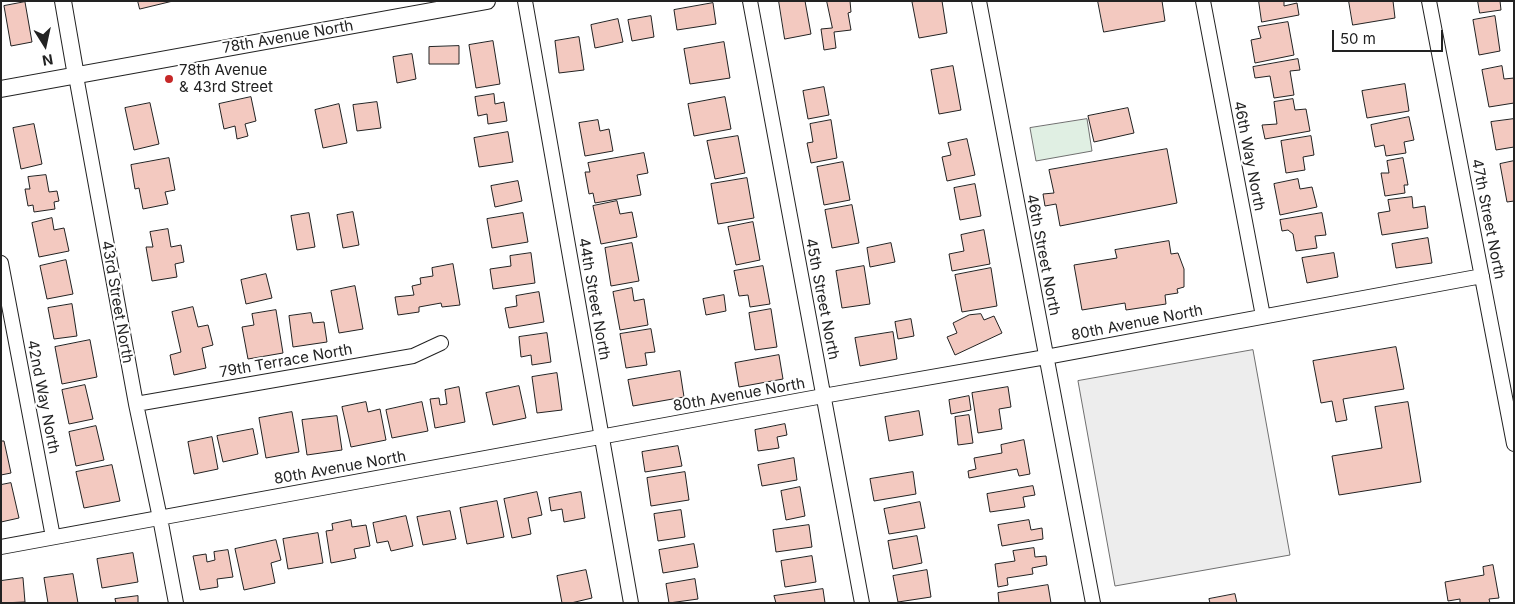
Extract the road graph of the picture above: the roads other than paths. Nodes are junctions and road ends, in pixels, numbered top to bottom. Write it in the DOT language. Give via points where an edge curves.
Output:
graph roads {
  1 [pos="63,1"];
  2 [pos="487,1"];
  3 [pos="525,1"];
  4 [pos="750,1"];
  5 [pos="979,1"];
  6 [pos="1204,1"];
  7 [pos="1429,1"];
  8 [pos="76,76"];
  9 [pos="1,89"];
  10 [pos="1,263"];
  11 [pos="1482,276"];
  12 [pos="1263,316"];
  13 [pos="441,344"];
  14 [pos="1046,357"];
  15 [pos="1508,381"];
  16 [pos="823,396"];
  17 [pos="136,404"];
  18 [pos="601,437"];
  19 [pos="1514,444"];
  20 [pos="160,518"];
  21 [pos="53,537"];
  22 [pos="1,547"];
  23 [pos="176,603"];
  24 [pos="631,603"];
  25 [pos="862,603"];
  26 [pos="1093,603"];
  1 -- 8 [label="street, 43rd Street North"];
  2 -- 8 [label="street, 78th Avenue North"];
  3 -- 18 [label="street, 44th Street North"];
  4 -- 16 [label="street, 45th Street North"];
  5 -- 14 [label="street, 46th Street North"];
  6 -- 12 [label="street, 46th Way North"];
  7 -- 11 [label="street, 47th Street North"];
  8 -- 9 [label="street, 78th Avenue North"];
  8 -- 17 [label="street, 43rd Street North"];
  10 -- 21 [label="street, 42nd Way North"];
  11 -- 12 [label="street, 80th Avenue North"];
  11 -- 15 [label="street, 47th Street North"];
  12 -- 14 [label="street, 80th Avenue North"];
  13 -- 17 [label="street, 79th Terrace North" via="413,356"];
  14 -- 16 [label="street, 80th Avenue North"];
  14 -- 26 [label="street, 46th Street North"];
  15 -- 19 [label="street, 47th Street North"];
  16 -- 18 [label="street, 80th Avenue North"];
  16 -- 25 [label="street, 45th Street North"];
  17 -- 20 [label="street, 43rd Street North"];
  18 -- 20 [label="street, 80th Avenue North"];
  18 -- 24 [label="street, 44th Street North"];
  20 -- 21 [label="street, 80th Avenue North"];
  20 -- 23 [label="street, 43rd Street North"];
  21 -- 22 [label="street, 80th Avenue North"];
}
